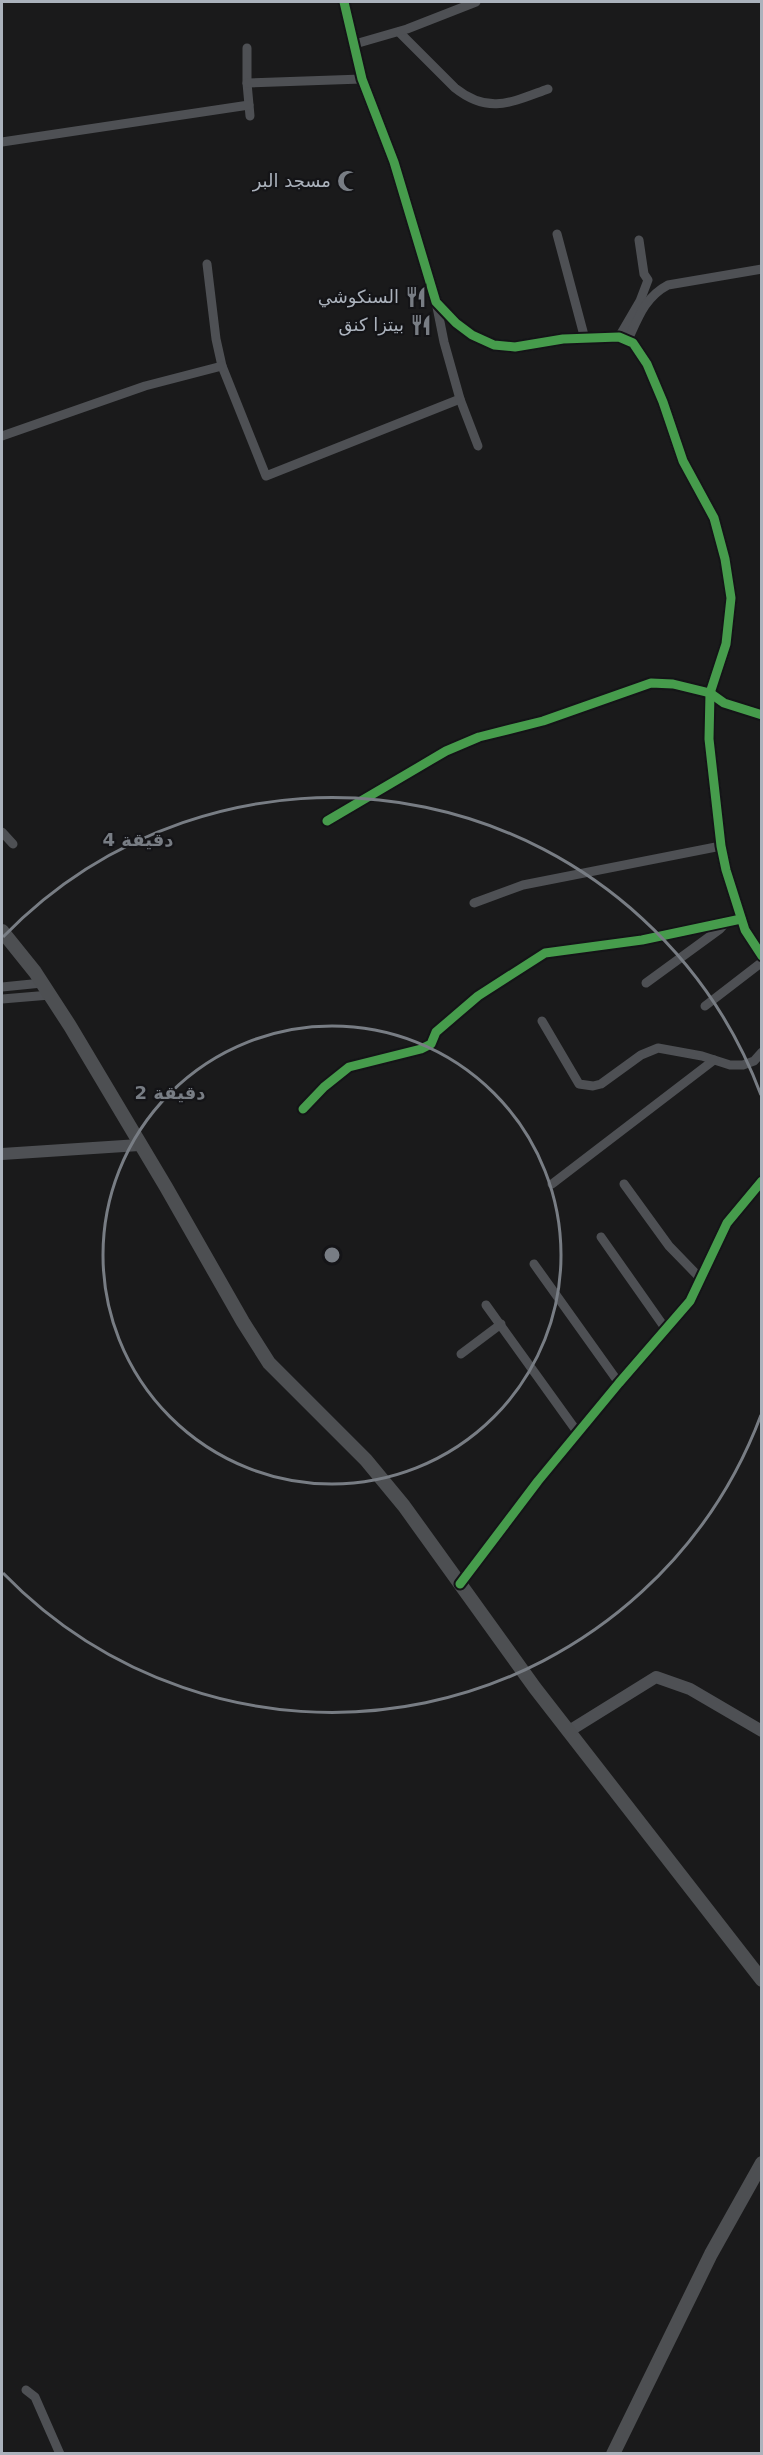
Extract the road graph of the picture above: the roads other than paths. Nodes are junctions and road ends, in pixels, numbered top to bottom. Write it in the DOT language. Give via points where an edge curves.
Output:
graph roads {
  1 [pos="344,2"];
  2 [pos="476,2"];
  3 [pos="399,32"];
  4 [pos="355,44"];
  5 [pos="247,48"];
  6 [pos="362,79"];
  7 [pos="247,83"];
  8 [pos="548,89"];
  9 [pos="249,105"];
  10 [pos="250,116"];
  11 [pos="2,142"];
  12 [pos="557,234"];
  13 [pos="639,240"];
  14 [pos="207,264"];
  15 [pos="762,269"];
  16 [pos="436,302"];
  17 [pos="585,339"];
  18 [pos="623,339"];
  19 [pos="222,366"];
  20 [pos="460,399"];
  21 [pos="2,436"];
  22 [pos="478,446"];
  23 [pos="710,693"];
  24 [pos="762,715"];
  25 [pos="327,821"];
  26 [pos="2,832"];
  27 [pos="12,844"];
  28 [pos="721,846"];
  29 [pos="474,903"];
  30 [pos="741,919"];
  31 [pos="727,921"];
  32 [pos="2,931"];
  33 [pos="762,956"];
  34 [pos="762,962"];
  35 [pos="646,983"];
  36 [pos="3,987"];
  37 [pos="46,989"];
  38 [pos="2,998"];
  39 [pos="705,1006"];
  40 [pos="542,1021"];
  41 [pos="762,1052"];
  42 [pos="714,1060"];
  43 [pos="303,1109"];
  44 [pos="140,1145"];
  45 [pos="2,1154"];
  46 [pos="762,1182"];
  47 [pos="552,1184"];
  48 [pos="624,1184"];
  49 [pos="602,1237"];
  50 [pos="534,1264"];
  51 [pos="702,1280"];
  52 [pos="486,1305"];
  53 [pos="501,1324"];
  54 [pos="665,1328"];
  55 [pos="461,1354"];
  56 [pos="619,1383"];
  57 [pos="578,1433"];
  58 [pos="460,1584"];
  59 [pos="569,1731"];
  60 [pos="762,1731"];
  61 [pos="762,1980"];
  62 [pos="759,2172"];
  63 [pos="26,2390"];
  64 [pos="60,2454"];
  65 [pos="613,2454"];
  1 -- 4 [label="street"];
  2 -- 3 [label="street"];
  3 -- 4 [label="street"];
  3 -- 8 [label="street" via="455,88 489,105"];
  4 -- 6 [label="street"];
  5 -- 7 [label="street"];
  6 -- 7 [label="street"];
  6 -- 16 [label="street" via="394,162"];
  7 -- 9 [label="street"];
  9 -- 10 [label="street"];
  9 -- 11 [label="street"];
  12 -- 17 [label="street"];
  13 -- 18 [label="street" via="648,280"];
  14 -- 19 [label="street"];
  15 -- 18 [label="street" via="668,285 646,303"];
  16 -- 17 [label="street" via="472,335 494,345 515,347"];
  16 -- 20 [label="street"];
  17 -- 18 [label="street"];
  18 -- 23 [label="street" via="637,348 647,364 683,461 714,518 725,559 730,598 726,644"];
  19 -- 20 [label="street" via="266,476"];
  19 -- 21 [label="street" via="145,386"];
  20 -- 22 [label="street"];
  23 -- 24 [label="street" via="724,703"];
  23 -- 25 [label="street" via="651,683 543,721 479,737 446,751"];
  23 -- 28 [label="street" via="709,739"];
  26 -- 27 [label="street"];
  28 -- 29 [label="street" via="523,885"];
  28 -- 30 [label="street"];
  30 -- 31 [label="street"];
  30 -- 33 [label="street"];
  31 -- 35 [label="street"];
  31 -- 43 [label="street" via="642,940 545,953 478,996 436,1032 431,1044 350,1067"];
  32 -- 37 [label="main road"];
  34 -- 39 [label="street"];
  36 -- 37 [label="street"];
  36 -- 38 [label="street"];
  37 -- 38 [label="street"];
  37 -- 44 [label="main road"];
  40 -- 42 [label="street" via="579,1084 601,1084 641,1055 658,1048"];
  41 -- 42 [label="street" via="754,1061 742,1065"];
  42 -- 47 [label="street"];
  44 -- 45 [label="street"];
  44 -- 58 [label="main road" via="269,1363 366,1460"];
  46 -- 51 [label="street" via="727,1223"];
  48 -- 51 [label="street" via="669,1246"];
  49 -- 54 [label="street"];
  50 -- 56 [label="street"];
  51 -- 54 [label="street" via="690,1301"];
  52 -- 53 [label="street"];
  53 -- 55 [label="street"];
  53 -- 57 [label="street"];
  54 -- 56 [label="street"];
  56 -- 57 [label="street"];
  57 -- 58 [label="street"];
  58 -- 59 [label="main road"];
  59 -- 60 [label="street" via="656,1677 690,1689"];
  59 -- 61 [label="main road"];
  62 -- 65 [label="main road" via="711,2254"];
  63 -- 64 [label="street" via="35,2397"];
}
